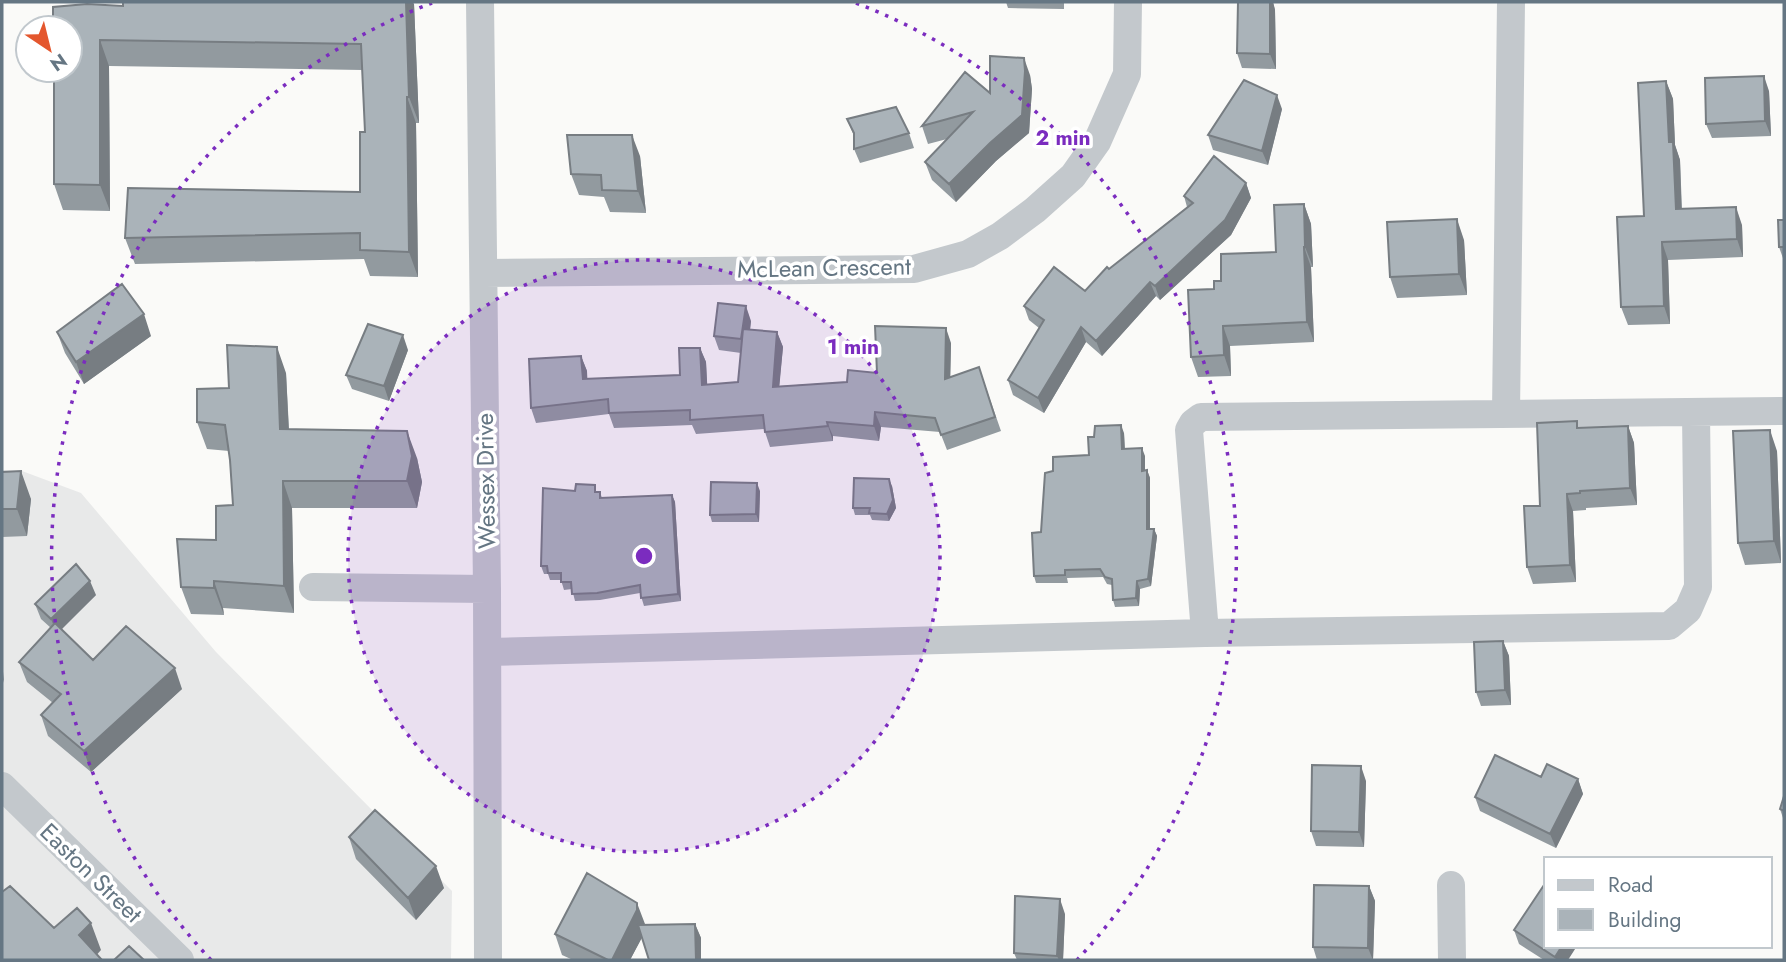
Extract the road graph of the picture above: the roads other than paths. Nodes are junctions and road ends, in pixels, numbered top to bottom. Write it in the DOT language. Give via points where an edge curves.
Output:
graph roads {
  1 [pos="480,2"];
  2 [pos="1128,2"];
  3 [pos="1511,2"];
  4 [pos="484,273"];
  5 [pos="1784,411"];
  6 [pos="1696,412"];
  7 [pos="1506,413"];
  8 [pos="313,587"];
  9 [pos="487,589"];
  10 [pos="1205,633"];
  11 [pos="488,652"];
  12 [pos="2,786"];
  13 [pos="1451,885"];
  14 [pos="180,960"];
  15 [pos="488,960"];
  16 [pos="1452,960"];
  1 -- 4 [label="street, Wessex Drive"];
  2 -- 4 [label="street, McLean Crescent" via="1127,74 1097,142 1073,176 1035,211 968,254 914,269"];
  3 -- 7 [label="street"];
  4 -- 9 [label="street, Wessex Drive"];
  5 -- 6 [label="street"];
  6 -- 7 [label="street"];
  6 -- 10 [label="street" via="1698,587 1688,610 1669,626"];
  7 -- 10 [label="street" via="1201,417 1189,430"];
  8 -- 9 [label="street"];
  9 -- 11 [label="street, Wessex Drive"];
  10 -- 11 [label="street"];
  11 -- 15 [label="street, Wessex Drive"];
  12 -- 14 [label="street, Easton Street"];
  13 -- 16 [label="street"];
}
